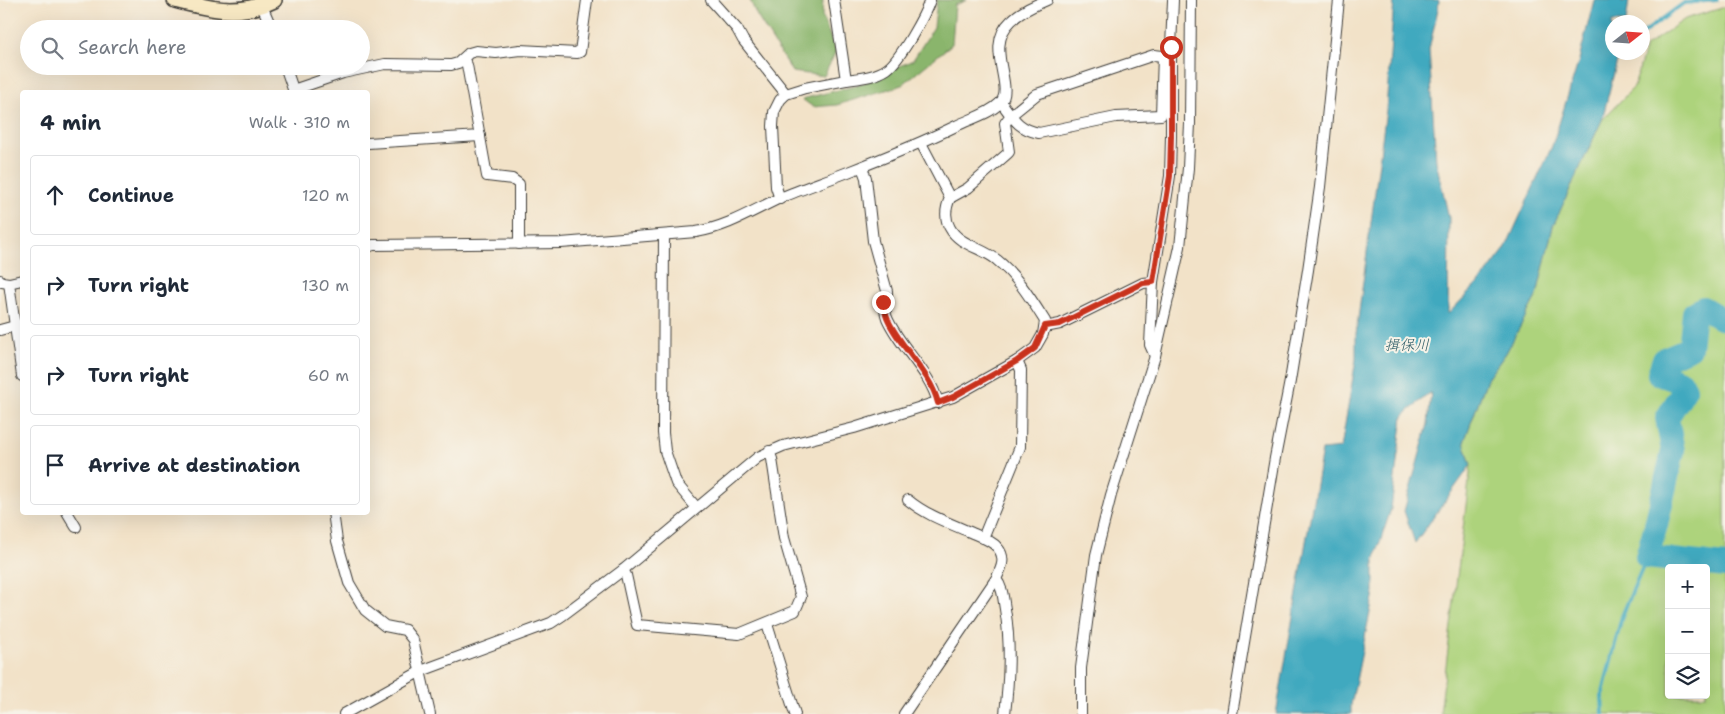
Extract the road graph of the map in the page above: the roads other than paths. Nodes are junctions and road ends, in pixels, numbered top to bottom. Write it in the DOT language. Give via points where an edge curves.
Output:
graph roads {
  1 [pos="175,0"];
  2 [pos="587,0"];
  3 [pos="711,0"];
  4 [pos="834,0"];
  5 [pos="930,0"];
  6 [pos="1048,0"];
  7 [pos="1173,0"];
  8 [pos="1191,0"];
  9 [pos="1339,0"];
  10 [pos="268,3"];
  11 [pos="271,20"];
  12 [pos="463,59"];
  13 [pos="370,67"];
  14 [pos="288,75"];
  15 [pos="338,75"];
  16 [pos="846,80"];
  17 [pos="294,90"];
  18 [pos="297,90"];
  19 [pos="786,94"];
  20 [pos="1001,102"];
  21 [pos="1011,115"];
  22 [pos="480,136"];
  23 [pos="370,143"];
  24 [pos="920,143"];
  25 [pos="862,167"];
  26 [pos="780,198"];
  27 [pos="950,198"];
  28 [pos="664,235"];
  29 [pos="519,244"];
  30 [pos="370,246"];
  31 [pos="20,280"];
  32 [pos="4,281"];
  33 [pos="1153,282"];
  34 [pos="18,325"];
  35 [pos="1045,326"];
  36 [pos="0,330"];
  37 [pos="20,350"];
  38 [pos="1155,356"];
  39 [pos="1017,361"];
  40 [pos="938,403"];
  41 [pos="769,451"];
  42 [pos="908,500"];
  43 [pos="696,507"];
  44 [pos="69,515"];
  45 [pos="333,515"];
  46 [pos="76,527"];
  47 [pos="983,538"];
  48 [pos="623,570"];
  49 [pos="996,579"];
  50 [pos="767,624"];
  51 [pos="421,670"];
  52 [pos="344,714"];
  53 [pos="430,714"];
  54 [pos="795,714"];
  55 [pos="904,714"];
  56 [pos="1005,714"];
  57 [pos="1081,714"];
  58 [pos="1232,714"];
  1 -- 10 [label="main road" via="214,10 237,11"];
  2 -- 12 [label="street" via="580,52 476,51"];
  3 -- 19 [label="street"];
  4 -- 16 [label="street"];
  5 -- 16 [label="street" via="927,10 887,69 868,77"];
  6 -- 20 [label="street" via="1026,10 1002,32 999,60 1004,94"];
  7 -- 33 [label="street" via="1170,176"];
  8 -- 38 [label="street" via="1190,123 1183,222"];
  9 -- 58 [label="street" via="1308,270"];
  10 -- 11 [label="street"];
  12 -- 13 [label="street" via="451,65 385,64"];
  12 -- 22 [label="street"];
  14 -- 17 [label="street"];
  15 -- 18 [label="street"];
  16 -- 19 [label="street"];
  19 -- 26 [label="street" via="774,112 776,187"];
  20 -- 21 [label="street"];
  20 -- 24 [label="street"];
  21 -- 21 [label="street" via="1019,126 1039,133 1116,117 1161,115 1163,56 1154,55 1037,94"];
  21 -- 27 [label="street" via="1005,124 1007,154 968,188"];
  22 -- 23 [label="street"];
  22 -- 29 [label="street" via="487,176 512,179 518,184"];
  24 -- 25 [label="street"];
  24 -- 27 [label="street"];
  25 -- 26 [label="street"];
  25 -- 40 [label="street" via="873,241 887,291 883,302 887,318 935,389"];
  26 -- 28 [label="street" via="747,216 710,230"];
  27 -- 35 [label="street" via="946,217 949,227 964,242 998,260 1026,290 1045,320"];
  28 -- 29 [label="street"];
  28 -- 43 [label="street" via="665,451 676,483"];
  29 -- 30 [label="street"];
  31 -- 32 [label="street"];
  32 -- 34 [label="street"];
  33 -- 35 [label="street" via="1143,283 1060,324"];
  33 -- 38 [label="street" via="1150,345"];
  34 -- 36 [label="street"];
  34 -- 37 [label="street"];
  35 -- 39 [label="street" via="1035,348"];
  38 -- 57 [label="street" via="1111,495 1096,555 1081,668"];
  39 -- 40 [label="street"];
  39 -- 47 [label="street" via="1022,370 1020,447"];
  40 -- 41 [label="street"];
  41 -- 43 [label="street"];
  41 -- 50 [label="street" via="784,538 801,597 796,611"];
  42 -- 47 [label="street" via="928,514"];
  43 -- 48 [label="street"];
  44 -- 46 [label="street"];
  45 -- 51 [label="street" via="349,583 365,610 385,626 405,630 413,640"];
  47 -- 49 [label="street" via="997,546 1002,556 1002,567"];
  48 -- 50 [label="street" via="636,625 739,634"];
  48 -- 51 [label="street" via="551,623"];
  49 -- 55 [label="street"];
  49 -- 56 [label="street" via="1002,591 1009,629 1010,674"];
  50 -- 54 [label="street"];
  51 -- 52 [label="street"];
  51 -- 53 [label="street"];
}
